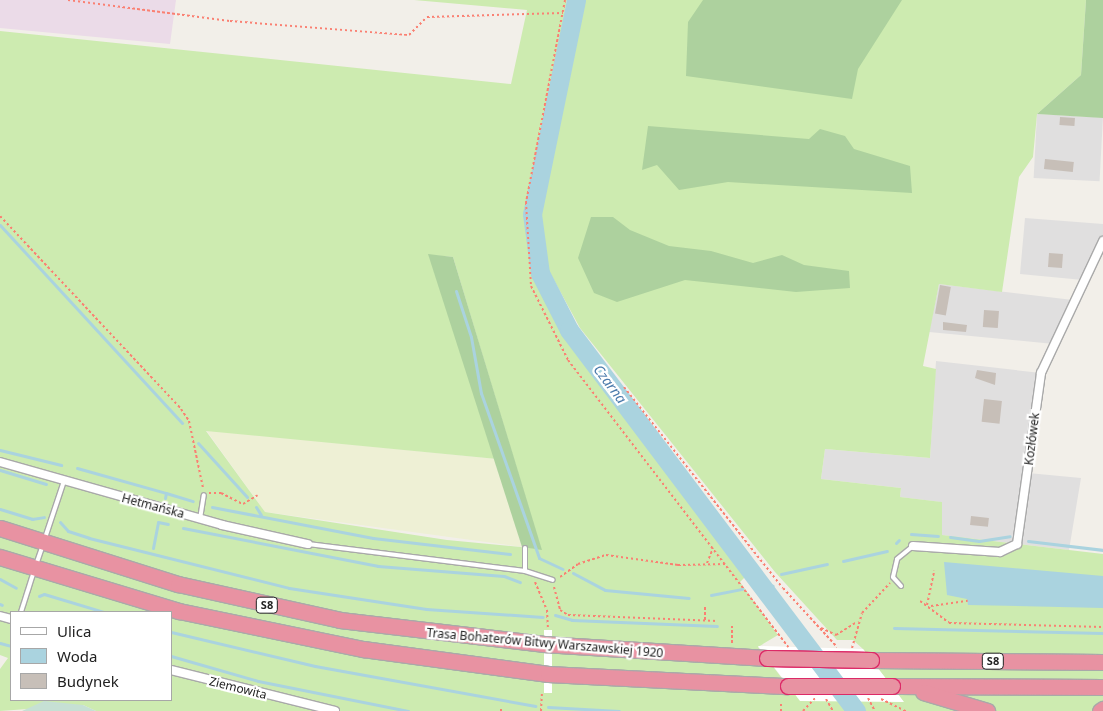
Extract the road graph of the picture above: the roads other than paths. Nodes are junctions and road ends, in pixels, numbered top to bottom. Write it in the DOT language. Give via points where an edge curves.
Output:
graph roads {
  1 [pos="1103,241"];
  2 [pos="0,462"];
  3 [pos="64,481"];
  4 [pos="204,495"];
  5 [pos="200,519"];
  6 [pos="0,528"];
  7 [pos="43,544"];
  8 [pos="308,544"];
  9 [pos="912,546"];
  10 [pos="525,548"];
  11 [pos="0,556"];
  12 [pos="35,569"];
  13 [pos="525,571"];
  14 [pos="552,580"];
  15 [pos="901,586"];
  16 [pos="21,611"];
  17 [pos="1103,662"];
  18 [pos="172,670"];
  19 [pos="895,686"];
  20 [pos="1103,687"];
  21 [pos="335,711"];
  22 [pos="987,711"];
  1 -- 9 [label="street, Kozłówek" via="1041,373 1017,544 1000,552"];
  2 -- 3 [label="street, Hetmańska"];
  3 -- 5 [label="street, Hetmańska"];
  3 -- 7 [label="lane"];
  4 -- 5 [label="lane"];
  5 -- 8 [label="street, Hetmańska"];
  6 -- 7 [label="highway, Trasa Bohaterów Bitwy Warszawskiej 1920 / S8"];
  7 -- 12 [label="lane"];
  7 -- 17 [label="highway, Trasa Bohaterów Bitwy Warszawskiej 1920 / S8, bridge" via="197,588 414,632 658,654"];
  8 -- 13 [label="lane"];
  9 -- 15 [label="lane" via="897,559 894,577"];
  10 -- 13 [label="lane"];
  11 -- 12 [label="highway, Trasa Bohaterów Bitwy Warszawskiej 1920 / S8"];
  12 -- 16 [label="lane"];
  12 -- 19 [label="highway, Trasa Bohaterów Bitwy Warszawskiej 1920 / S8, bridge" via="179,611 362,649 540,674 788,686"];
  13 -- 14 [label="lane"];
  18 -- 21 [label="street, Ziemowita"];
  19 -- 20 [label="highway, Trasa Bohaterów Bitwy Warszawskiej 1920 / S8"];
  19 -- 22 [label="highway"];
}
